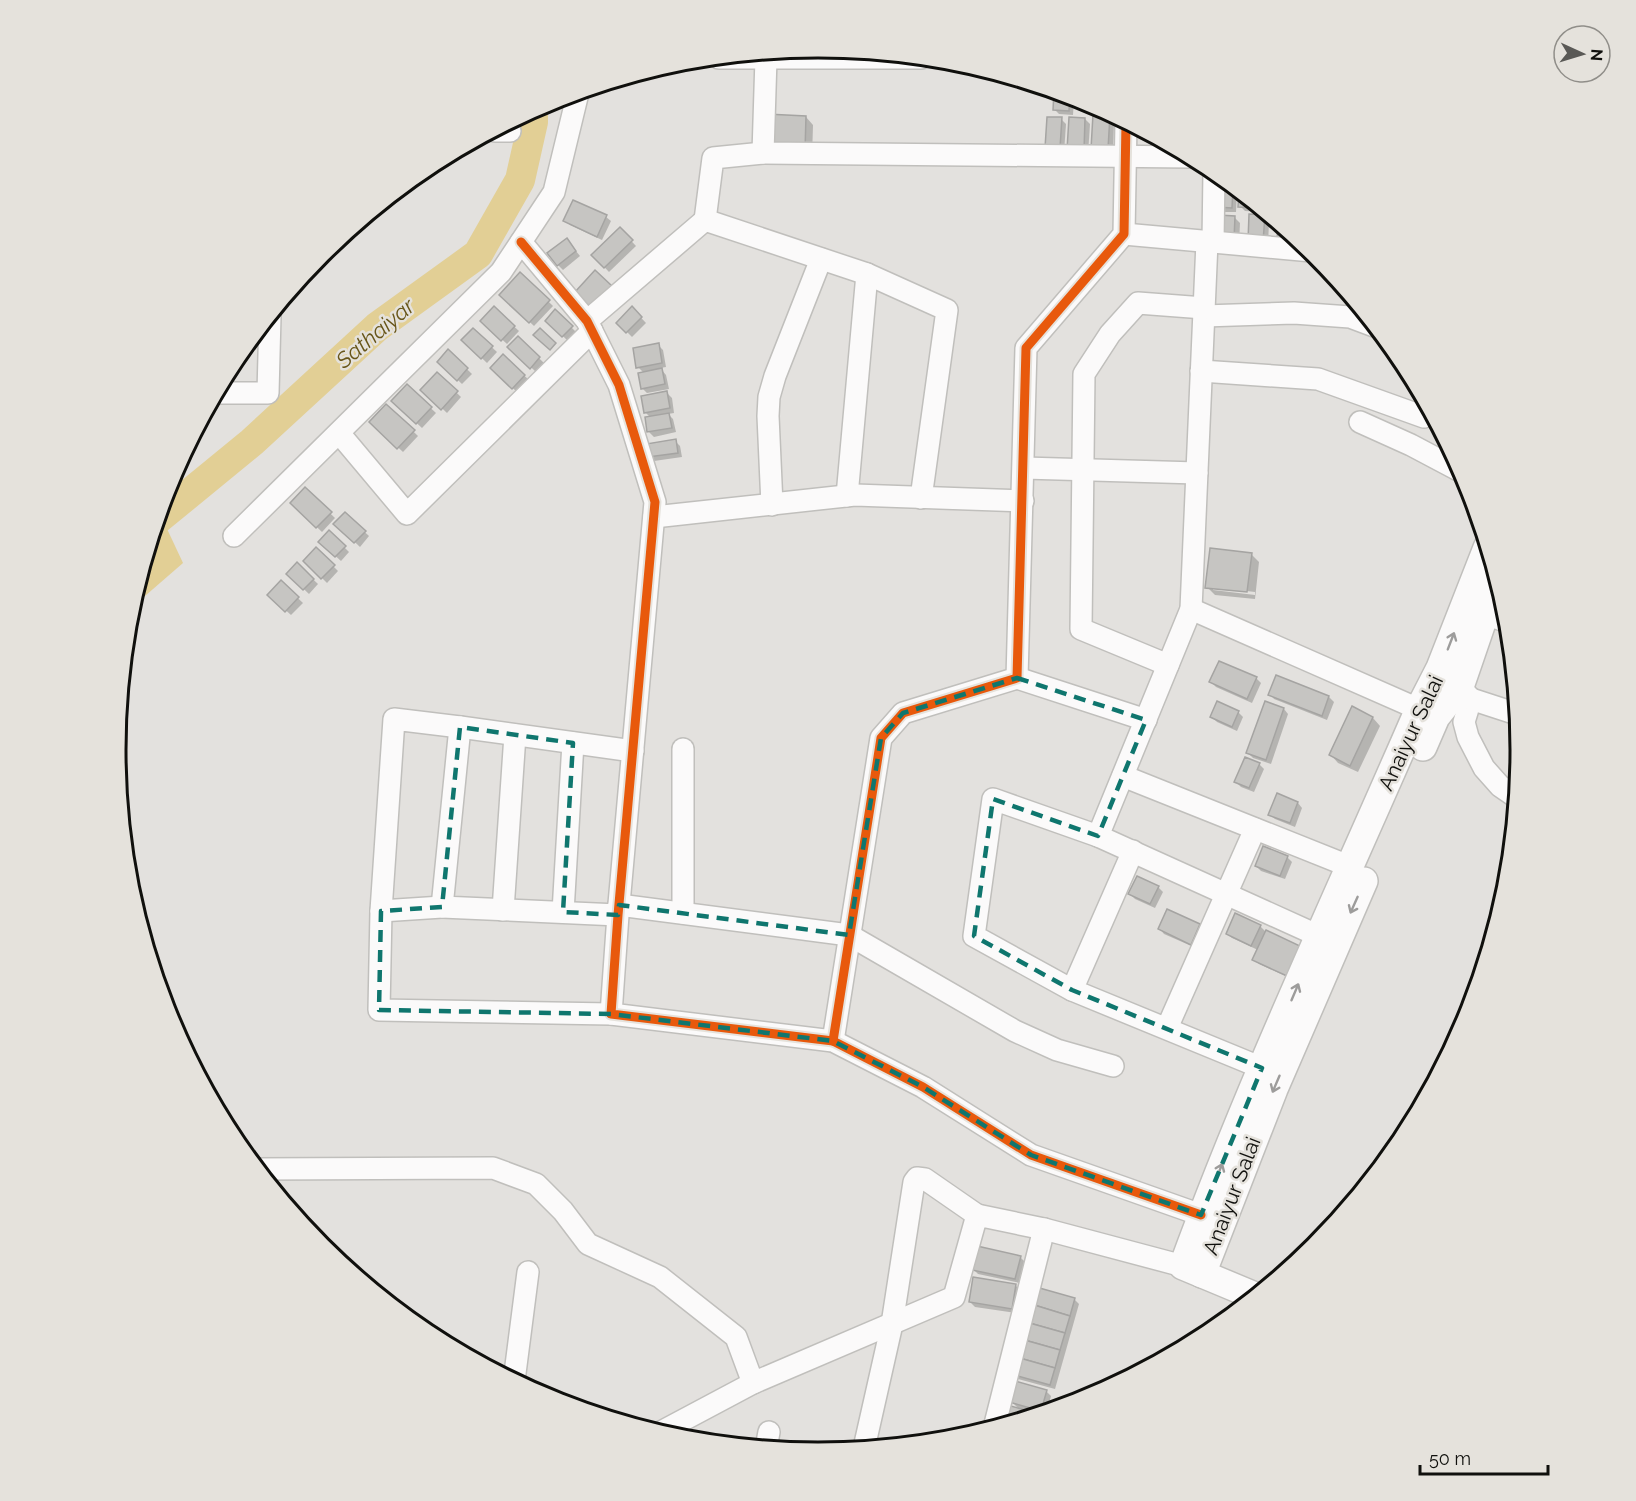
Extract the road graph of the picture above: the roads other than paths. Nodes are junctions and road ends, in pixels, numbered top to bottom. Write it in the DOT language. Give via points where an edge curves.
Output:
graph roads {
  1 [pos="766,61"];
  2 [pos="576,103"];
  3 [pos="1126,131"];
  4 [pos="762,153"];
  5 [pos="1126,157"];
  6 [pos="1174,157"];
  7 [pos="1213,183"];
  8 [pos="705,220"];
  9 [pos="1124,234"];
  10 [pos="521,242"];
  11 [pos="1210,242"];
  12 [pos="1295,249"];
  13 [pos="820,259"];
  14 [pos="867,274"];
  15 [pos="1204,312"];
  16 [pos="1360,321"];
  17 [pos="590,326"];
  18 [pos="270,328"];
  19 [pos="1201,371"];
  20 [pos="226,393"];
  21 [pos="1421,411"];
  22 [pos="1424,417"];
  23 [pos="1360,422"];
  24 [pos="339,433"];
  25 [pos="1411,445"];
  26 [pos="1448,464"];
  27 [pos="1024,468"];
  28 [pos="1083,469"];
  29 [pos="1197,473"];
  30 [pos="847,496"];
  31 [pos="921,498"];
  32 [pos="1023,501"];
  33 [pos="772,505"];
  34 [pos="654,517"];
  35 [pos="234,536"];
  36 [pos="1483,559"];
  37 [pos="1191,609"];
  38 [pos="1497,618"];
  39 [pos="1168,665"];
  40 [pos="1017,678"];
  41 [pos="1465,693"];
  42 [pos="1509,711"];
  43 [pos="1428,713"];
  44 [pos="1146,720"];
  45 [pos="460,727"];
  46 [pos="515,735"];
  47 [pos="573,743"];
  48 [pos="683,749"];
  49 [pos="633,751"];
  50 [pos="1123,776"];
  51 [pos="1509,793"];
  52 [pos="1255,829"];
  53 [pos="1098,836"];
  54 [pos="1133,851"];
  55 [pos="1351,867"];
  56 [pos="1227,893"];
  57 [pos="442,907"];
  58 [pos="503,910"];
  59 [pos="618,910"];
  60 [pos="381,911"];
  61 [pos="563,912"];
  62 [pos="682,913"];
  63 [pos="849,935"];
  64 [pos="1319,936"];
  65 [pos="1072,990"];
  66 [pos="611,1014"];
  67 [pos="1167,1028"];
  68 [pos="833,1041"];
  69 [pos="1113,1066"];
  70 [pos="1262,1068"];
  71 [pos="267,1169"];
  72 [pos="977,1215"];
  73 [pos="1201,1215"];
  74 [pos="1044,1229"];
  75 [pos="1192,1270"];
  76 [pos="528,1272"];
  77 [pos="1248,1293"];
  78 [pos="892,1324"];
  79 [pos="515,1372"];
  80 [pos="753,1383"];
  81 [pos="996,1419"];
  82 [pos="673,1427"];
  83 [pos="866,1441"];
  1 -- 4 [label="street"];
  2 -- 10 [label="street" via="554,192"];
  3 -- 5 [label="street"];
  4 -- 5 [label="street"];
  4 -- 8 [label="street" via="713,158"];
  5 -- 6 [label="street"];
  5 -- 9 [label="street"];
  7 -- 11 [label="street"];
  8 -- 13 [label="street"];
  8 -- 17 [label="street"];
  9 -- 11 [label="street"];
  9 -- 27 [label="street" via="1026,348"];
  10 -- 17 [label="street"];
  10 -- 24 [label="street" via="501,272"];
  11 -- 12 [label="street"];
  11 -- 15 [label="street"];
  13 -- 14 [label="street"];
  13 -- 33 [label="street" via="769,397"];
  14 -- 30 [label="street"];
  14 -- 31 [label="street" via="947,310"];
  15 -- 16 [label="street" via="1350,317"];
  15 -- 19 [label="street"];
  15 -- 28 [label="street" via="1138,303 1110,334 1084,374"];
  17 -- 24 [label="street" via="407,514"];
  17 -- 34 [label="street" via="619,385 655,502"];
  18 -- 20 [label="street" via="268,393"];
  19 -- 21 [label="street" via="1318,379"];
  19 -- 29 [label="street"];
  22 -- 25 [label="street"];
  23 -- 25 [label="street"];
  24 -- 35 [label="street"];
  25 -- 26 [label="street"];
  27 -- 28 [label="street"];
  27 -- 32 [label="street"];
  28 -- 29 [label="street"];
  28 -- 39 [label="street" via="1081,628"];
  29 -- 37 [label="street"];
  30 -- 31 [label="street"];
  30 -- 33 [label="street"];
  31 -- 32 [label="street"];
  32 -- 40 [label="street"];
  33 -- 34 [label="street"];
  34 -- 49 [label="street"];
  43 -- 36 [label="main road, Anaiyur Salai, one-way" via="1440,668"];
  37 -- 39 [label="street"];
  37 -- 43 [label="street"];
  38 -- 41 [label="main road, Anaiyur Salai"];
  39 -- 44 [label="street"];
  40 -- 44 [label="street"];
  40 -- 63 [label="street" via="903,713 881,738"];
  41 -- 42 [label="street"];
  41 -- 43 [label="main road, Anaiyur Salai"];
  41 -- 51 [label="street" via="1468,737 1484,768"];
  43 -- 55 [label="main road, Anaiyur Salai"];
  43 -- 75 [label="main road, Anaiyur Salai, one-way" via="1274,1089"];
  44 -- 50 [label="street"];
  45 -- 46 [label="street"];
  45 -- 57 [label="street"];
  45 -- 60 [label="street" via="393,718"];
  46 -- 47 [label="street"];
  46 -- 58 [label="street"];
  47 -- 49 [label="street"];
  47 -- 61 [label="street"];
  48 -- 62 [label="street"];
  49 -- 59 [label="street"];
  50 -- 52 [label="street"];
  50 -- 53 [label="street"];
  52 -- 55 [label="street"];
  52 -- 56 [label="street"];
  53 -- 54 [label="street"];
  53 -- 65 [label="street" via="993,799 974,936"];
  54 -- 56 [label="street"];
  54 -- 65 [label="street"];
  55 -- 64 [label="main road, Anaiyur Salai"];
  56 -- 64 [label="street"];
  56 -- 67 [label="street"];
  57 -- 58 [label="street"];
  57 -- 60 [label="street"];
  58 -- 61 [label="street"];
  59 -- 61 [label="street"];
  59 -- 62 [label="street"];
  59 -- 66 [label="street"];
  60 -- 66 [label="street" via="379,1010"];
  62 -- 63 [label="street"];
  63 -- 68 [label="street"];
  63 -- 69 [label="street" via="1015,1031 1057,1050"];
  70 -- 64 [label="main road, Anaiyur Salai, one-way"];
  65 -- 67 [label="street"];
  66 -- 68 [label="street"];
  67 -- 70 [label="street"];
  68 -- 73 [label="street" via="922,1087 1031,1155"];
  73 -- 70 [label="main road, Anaiyur Salai, one-way"];
  71 -- 80 [label="street" via="493,1168 536,1184 588,1244 660,1277 736,1337"];
  72 -- 74 [label="street"];
  72 -- 78 [label="street" via="954,1297"];
  72 -- 78 [label="street" via="925,1179 917,1178"];
  73 -- 75 [label="main road, Anaiyur Salai"];
  74 -- 75 [label="street"];
  74 -- 81 [label="street"];
  75 -- 77 [label="main road"];
  76 -- 79 [label="street"];
  78 -- 80 [label="street"];
  78 -- 83 [label="street"];
  80 -- 82 [label="street"];
}
